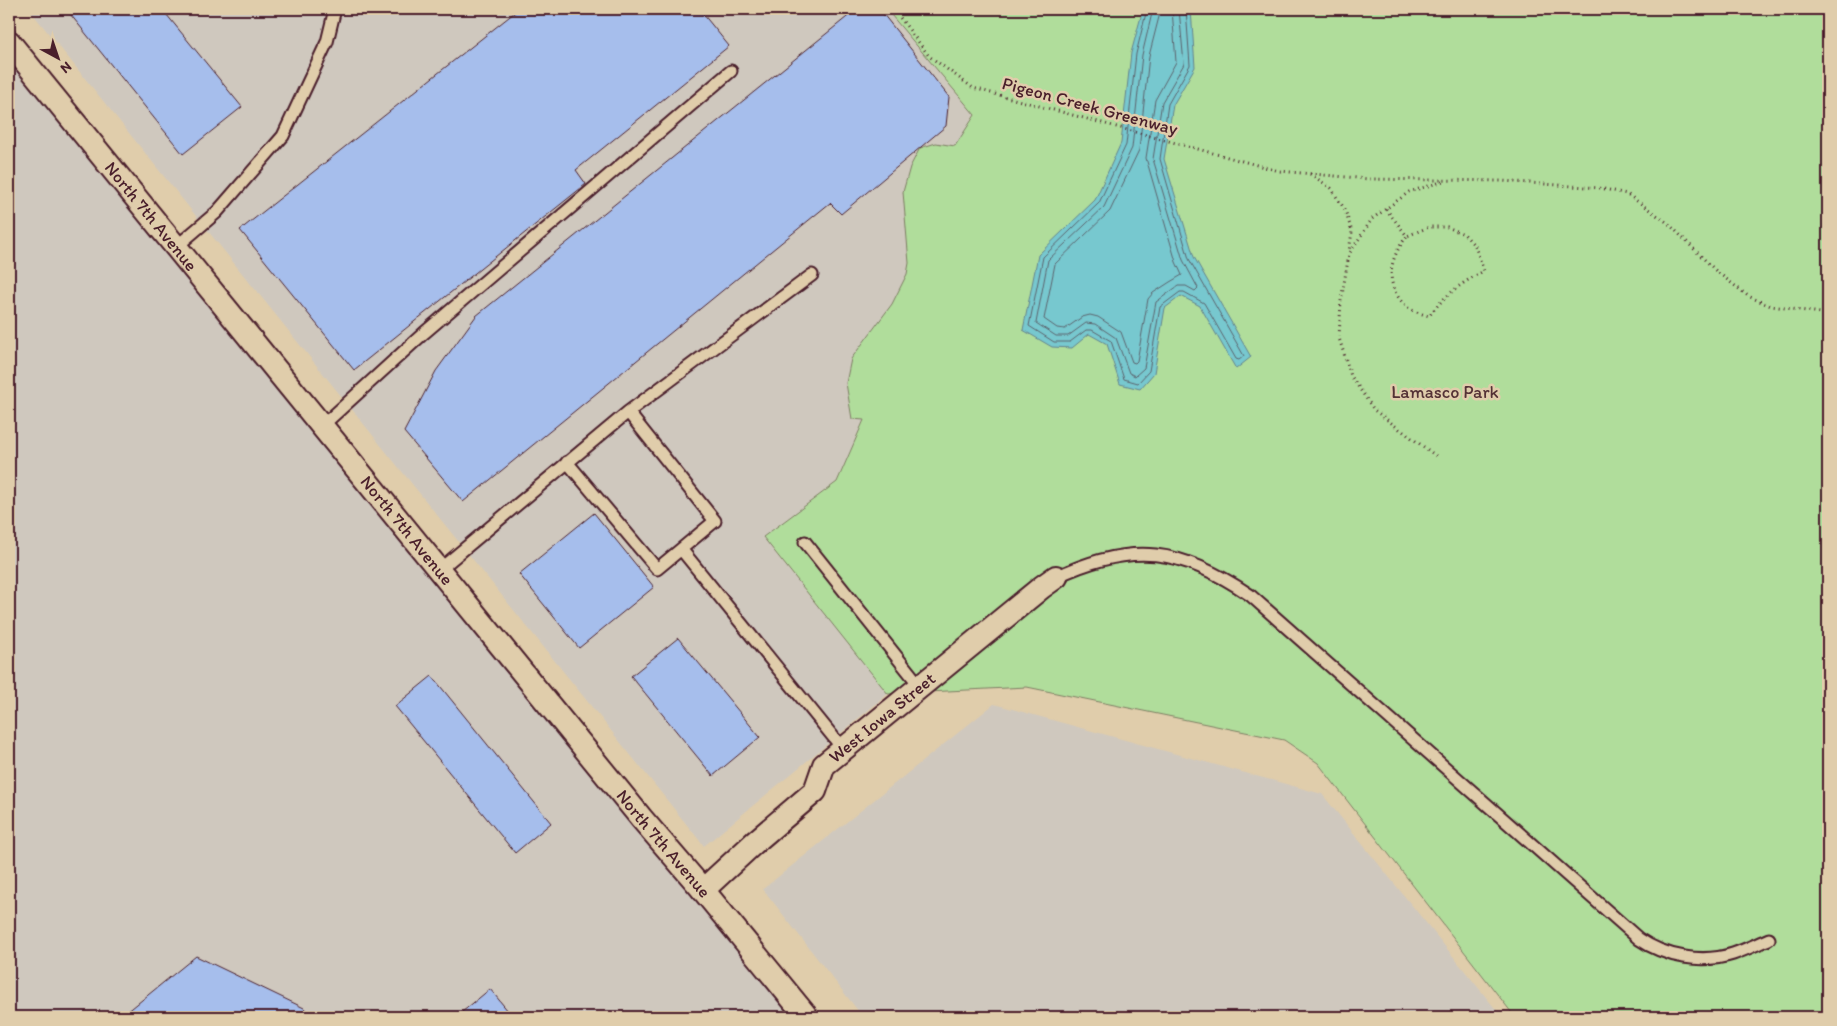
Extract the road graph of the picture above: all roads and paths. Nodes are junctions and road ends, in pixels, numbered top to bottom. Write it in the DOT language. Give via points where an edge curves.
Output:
graph roads {
  1 [pos="335,9"];
  2 [pos="896,9"];
  3 [pos="9,42"];
  4 [pos="731,71"];
  5 [pos="1310,173"];
  6 [pos="1450,180"];
  7 [pos="1386,209"];
  8 [pos="1407,236"];
  9 [pos="176,247"];
  10 [pos="1348,254"];
  11 [pos="812,275"];
  12 [pos="1828,314"];
  13 [pos="628,412"];
  14 [pos="322,426"];
  15 [pos="1436,456"];
  16 [pos="567,462"];
  17 [pos="805,542"];
  18 [pos="681,549"];
  19 [pos="439,570"];
  20 [pos="1056,578"];
  21 [pos="920,686"];
  22 [pos="843,749"];
  23 [pos="703,890"];
  24 [pos="1769,939"];
  25 [pos="807,1017"];
  1 -- 9 [label="lane" via="327,42 283,136 217,212"];
  2 -- 5 [label="path, Pigeon Creek Greenway" via="929,56 973,88 1279,171"];
  3 -- 9 [label="street, North 7th Avenue"];
  4 -- 14 [label="lane" via="424,333"];
  5 -- 6 [label="path, Pigeon Creek Greenway" via="1369,179"];
  5 -- 10 [label="path, Pigeon Creek Greenway" via="1331,188 1345,210 1352,232"];
  6 -- 7 [label="path, Pigeon Creek Greenway" via="1409,192"];
  6 -- 12 [label="path, Pigeon Creek Greenway" via="1502,180 1600,188 1627,194 1668,223 1716,272 1748,296 1771,306"];
  7 -- 8 [label="path"];
  7 -- 10 [label="path, Pigeon Creek Greenway" via="1372,219"];
  8 -- 8 [label="path" via="1397,248 1390,269 1395,292 1412,310 1429,316 1465,281 1484,271 1475,246 1464,234 1447,227 1429,226"];
  9 -- 14 [label="street, North 7th Avenue"];
  10 -- 15 [label="path, Pigeon Creek Greenway" via="1339,338 1352,376 1374,410"];
  11 -- 13 [label="lane"];
  13 -- 16 [label="lane"];
  13 -- 18 [label="lane" via="715,521"];
  14 -- 19 [label="street, North 7th Avenue"];
  16 -- 18 [label="lane" via="657,569"];
  16 -- 19 [label="lane"];
  17 -- 21 [label="lane"];
  18 -- 22 [label="lane"];
  19 -- 23 [label="street, North 7th Avenue"];
  20 -- 21 [label="street, West Iowa Street"];
  20 -- 24 [label="lane" via="1077,567 1138,553 1157,554 1226,578 1250,595 1639,939 1666,954 1698,959 1732,955"];
  21 -- 22 [label="street, West Iowa Street"];
  22 -- 23 [label="street, West Iowa Street" via="824,765 815,791"];
  23 -- 25 [label="street, North 7th Avenue"];
}
